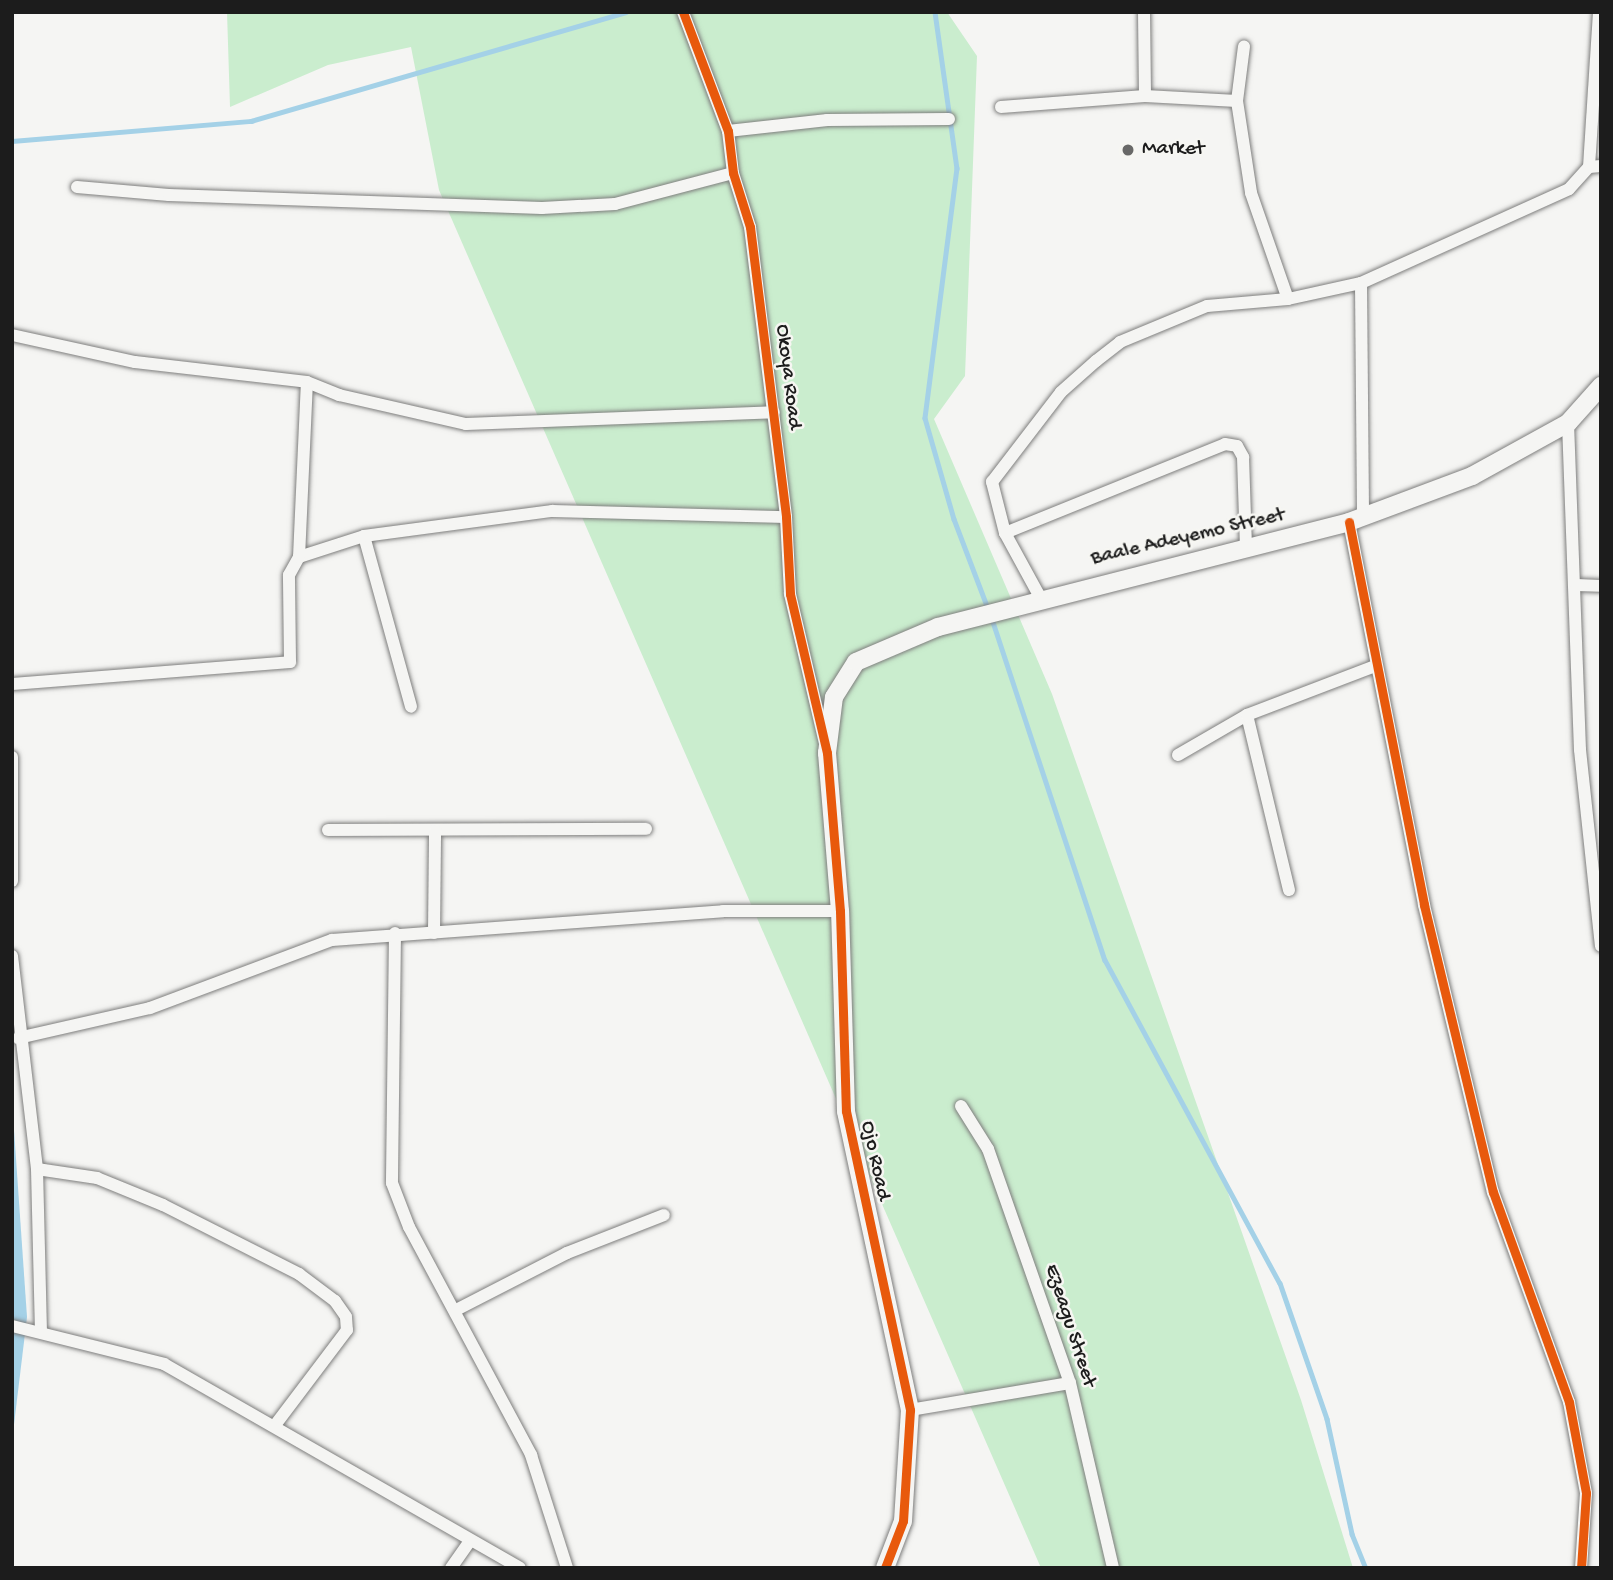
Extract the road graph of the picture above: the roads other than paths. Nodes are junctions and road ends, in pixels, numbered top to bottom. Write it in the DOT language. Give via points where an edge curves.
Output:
graph roads {
  1 [pos="683,12"];
  2 [pos="1144,12"];
  3 [pos="1599,12"];
  4 [pos="1244,46"];
  5 [pos="1145,96"];
  6 [pos="1237,100"];
  7 [pos="1001,107"];
  8 [pos="949,119"];
  9 [pos="728,131"];
  10 [pos="1595,166"];
  11 [pos="733,173"];
  12 [pos="76,187"];
  13 [pos="1361,282"];
  14 [pos="1288,299"];
  15 [pos="12,335"];
  16 [pos="307,382"];
  17 [pos="1601,386"];
  18 [pos="774,412"];
  19 [pos="1568,423"];
  20 [pos="786,517"];
  21 [pos="1356,519"];
  22 [pos="1004,533"];
  23 [pos="365,536"];
  24 [pos="1247,549"];
  25 [pos="299,556"];
  26 [pos="1576,586"];
  27 [pos="1601,586"];
  28 [pos="1035,598"];
  29 [pos="1373,667"];
  30 [pos="12,684"];
  31 [pos="411,706"];
  32 [pos="1247,715"];
  33 [pos="827,753"];
  34 [pos="1178,755"];
  35 [pos="12,757"];
  36 [pos="646,829"];
  37 [pos="328,830"];
  38 [pos="435,831"];
  39 [pos="12,881"];
  40 [pos="1290,890"];
  41 [pos="840,911"];
  42 [pos="394,933"];
  43 [pos="434,933"];
  44 [pos="1601,946"];
  45 [pos="12,956"];
  46 [pos="18,1038"];
  47 [pos="961,1106"];
  48 [pos="37,1169"];
  49 [pos="664,1215"];
  50 [pos="456,1310"];
  51 [pos="12,1325"];
  52 [pos="39,1331"];
  53 [pos="1070,1382"];
  54 [pos="910,1410"];
  55 [pos="276,1424"];
  56 [pos="470,1541"];
  57 [pos="450,1568"];
  58 [pos="520,1568"];
  59 [pos="567,1568"];
  60 [pos="885,1568"];
  61 [pos="1113,1568"];
  62 [pos="1581,1568"];
  1 -- 9 [label="street, Okoya Road"];
  2 -- 5 [label="street"];
  3 -- 10 [label="street"];
  4 -- 6 [label="street"];
  5 -- 6 [label="street"];
  5 -- 7 [label="street"];
  6 -- 14 [label="street" via="1251,193"];
  8 -- 9 [label="street" via="827,120"];
  9 -- 11 [label="street, Okoya Road"];
  10 -- 13 [label="street" via="1569,188"];
  11 -- 12 [label="street" via="615,204 542,208 169,195"];
  11 -- 18 [label="street, Okoya Road" via="751,227"];
  13 -- 14 [label="street"];
  13 -- 21 [label="street"];
  14 -- 22 [label="street" via="1207,306 1120,342 1096,361 1061,392 992,482"];
  15 -- 16 [label="street" via="135,362"];
  16 -- 18 [label="street" via="339,395 466,424"];
  16 -- 25 [label="street"];
  17 -- 19 [label="street, Baale Adeyemo Street"];
  18 -- 20 [label="street, Okoya Road"];
  19 -- 21 [label="street, Baale Adeyemo Street" via="1472,476"];
  19 -- 26 [label="street"];
  20 -- 23 [label="street" via="552,511"];
  20 -- 33 [label="street, Okoya Road" via="790,594"];
  21 -- 24 [label="street, Baale Adeyemo Street"];
  21 -- 29 [label="street"];
  22 -- 24 [label="street" via="1225,444 1237,446 1243,457"];
  22 -- 28 [label="street"];
  23 -- 25 [label="street"];
  23 -- 31 [label="street"];
  24 -- 28 [label="street, Baale Adeyemo Street"];
  25 -- 30 [label="street" via="289,575 290,662 209,673"];
  26 -- 27 [label="street"];
  26 -- 44 [label="street" via="1580,750"];
  28 -- 33 [label="street, Baale Adeyemo Street" via="938,627 856,662 834,696"];
  29 -- 32 [label="street"];
  29 -- 62 [label="street" via="1493,1192 1569,1402 1586,1493"];
  32 -- 34 [label="street"];
  32 -- 40 [label="street"];
  33 -- 41 [label="street, Ojo Road"];
  35 -- 39 [label="street"];
  36 -- 38 [label="street"];
  37 -- 38 [label="street"];
  38 -- 43 [label="street"];
  41 -- 43 [label="street" via="723,911"];
  41 -- 54 [label="street, Ojo Road" via="846,1111"];
  42 -- 43 [label="street"];
  42 -- 46 [label="street" via="332,940 265,961 150,1008"];
  42 -- 50 [label="street" via="392,1183 409,1227"];
  45 -- 46 [label="street"];
  46 -- 48 [label="street"];
  47 -- 53 [label="street, Ezeagu Street" via="988,1149"];
  48 -- 52 [label="street"];
  48 -- 55 [label="street" via="97,1178 163,1205 299,1274 335,1301 348,1330"];
  49 -- 50 [label="street" via="567,1254"];
  50 -- 59 [label="street" via="531,1455"];
  51 -- 52 [label="street"];
  52 -- 55 [label="street" via="164,1364"];
  53 -- 54 [label="street"];
  53 -- 61 [label="street, Ezeagu Street"];
  54 -- 60 [label="street, Ojo Road" via="903,1521"];
  55 -- 56 [label="street"];
  56 -- 57 [label="street"];
  56 -- 58 [label="street"];
}
